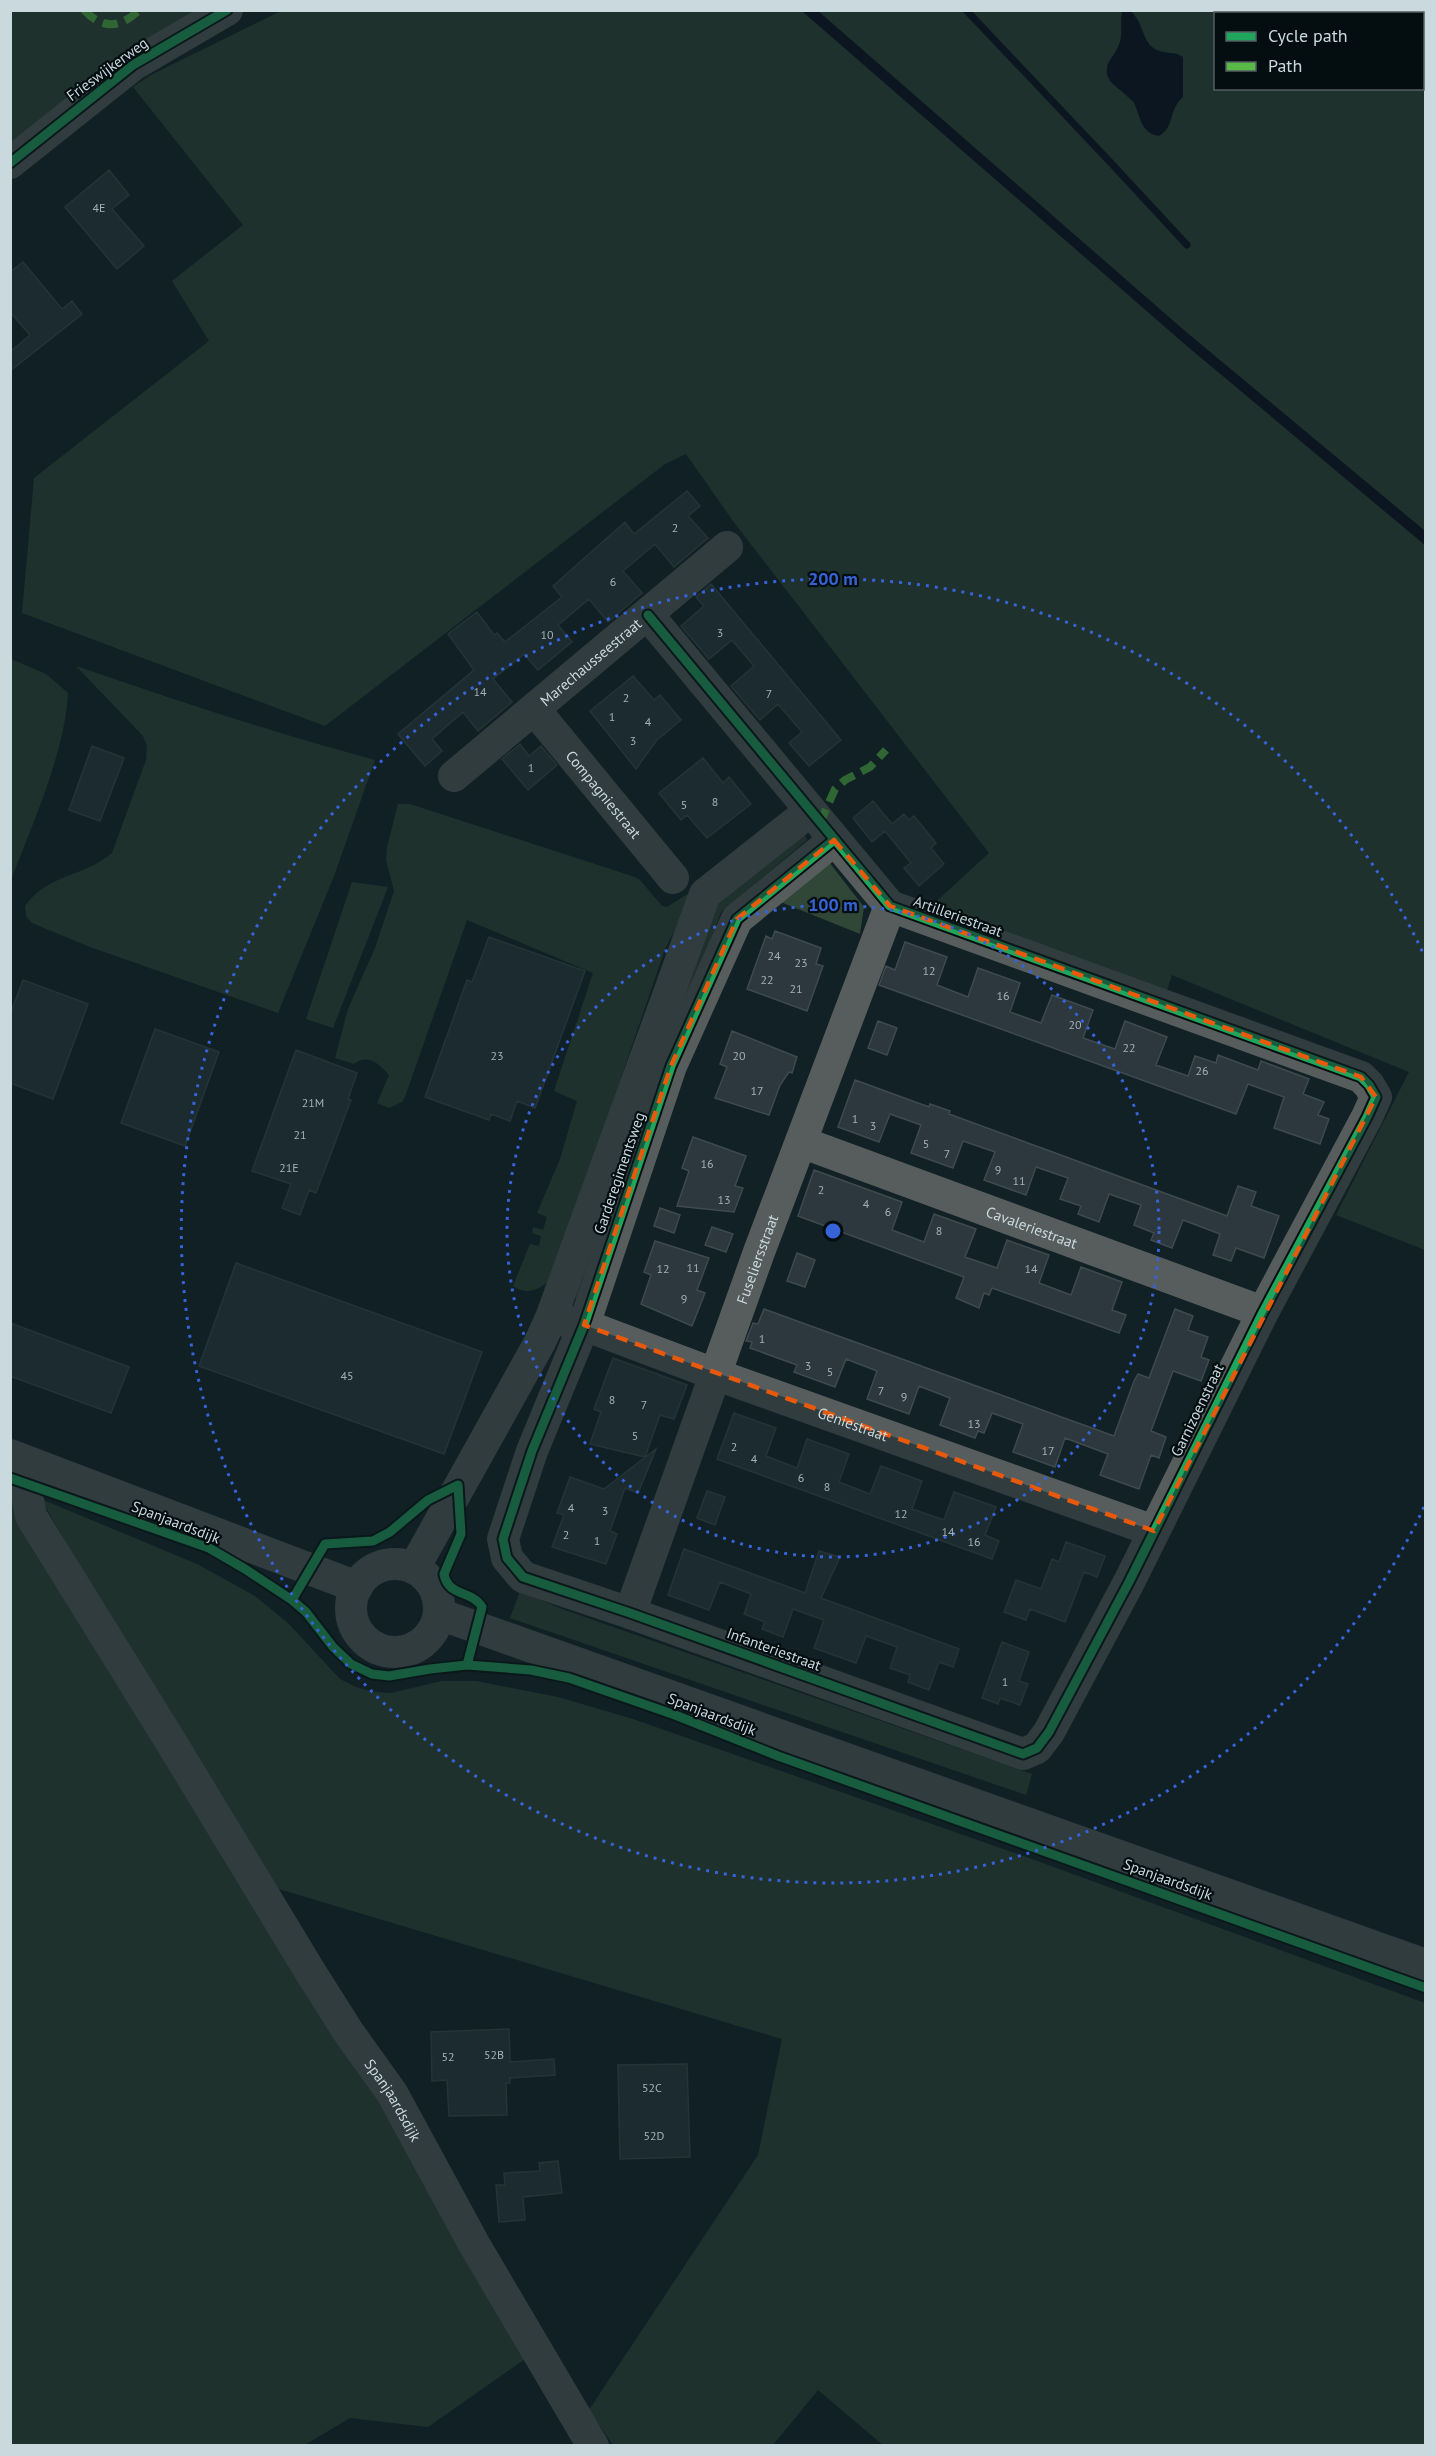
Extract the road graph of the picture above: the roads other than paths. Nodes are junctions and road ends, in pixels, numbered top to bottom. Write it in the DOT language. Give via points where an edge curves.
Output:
graph roads {
  1 [pos="227,10"];
  2 [pos="10,163"];
  3 [pos="727,547"];
  4 [pos="648,615"];
  5 [pos="534,709"];
  6 [pos="454,776"];
  7 [pos="810,811"];
  8 [pos="834,840"];
  9 [pos="673,878"];
  10 [pos="890,906"];
  11 [pos="1369,1085"];
  12 [pos="801,1142"];
  13 [pos="1263,1312"];
  14 [pos="551,1318"];
  15 [pos="584,1324"];
  16 [pos="717,1375"];
  17 [pos="21,1459"];
  18 [pos="1154,1532"];
  19 [pos="507,1558"];
  20 [pos="414,1568"];
  21 [pos="357,1587"];
  22 [pos="630,1613"];
  23 [pos="439,1614"];
  24 [pos="1037,1748"];
  25 [pos="1425,1965"];
  26 [pos="592,2445"];
  1 -- 2 [label="street, Frieswijkerweg" via="133,65"];
  3 -- 4 [label="street, Marechausseestraat"];
  4 -- 5 [label="street, Marechausseestraat"];
  4 -- 7 [label="street, Artilleriestraat"];
  5 -- 6 [label="street, Marechausseestraat"];
  5 -- 9 [label="street, Compagniestraat"];
  7 -- 8 [label="street, Artilleriestraat"];
  7 -- 14 [label="street, Garderegimentsweg" via="705,894"];
  8 -- 10 [label="street, Artilleriestraat"];
  8 -- 15 [label="street, Garderegimentsweg" via="737,919 671,1066"];
  10 -- 11 [label="street, Artilleriestraat" via="1309,1057 1361,1077"];
  10 -- 12 [label="street, Fuseliersstraat"];
  11 -- 13 [label="street, Garnizoenstraat" via="1376,1097 1367,1117"];
  12 -- 13 [label="street, Cavaleriestraat"];
  12 -- 16 [label="street, Fuseliersstraat"];
  13 -- 18 [label="street, Garnizoenstraat"];
  14 -- 15 [label="street, Geniestraat"];
  14 -- 20 [label="street, Garderegimentsweg"];
  15 -- 16 [label="street, Geniestraat"];
  15 -- 19 [label="street, Garderegimentsweg" via="532,1451 502,1539"];
  16 -- 18 [label="street, Geniestraat"];
  16 -- 22 [label="street, Fuseliersstraat"];
  17 -- 21 [label="street, Spanjaardsdijk"];
  17 -- 26 [label="street, Spanjaardsdijk" via="31,1516 311,1973 392,2093 474,2244"];
  18 -- 24 [label="street, Garnizoenstraat"];
  19 -- 22 [label="street, Infanteriestraat" via="523,1577"];
  20 -- 21 [label="street" via="388,1565 375,1569"];
  20 -- 23 [label="street" via="434,1587"];
  21 -- 23 [label="street" via="353,1621 361,1636 382,1650 407,1651 422,1643 434,1630"];
  22 -- 24 [label="street, Infanteriestraat" via="1023,1754"];
  23 -- 25 [label="street, Spanjaardsdijk"];
}
